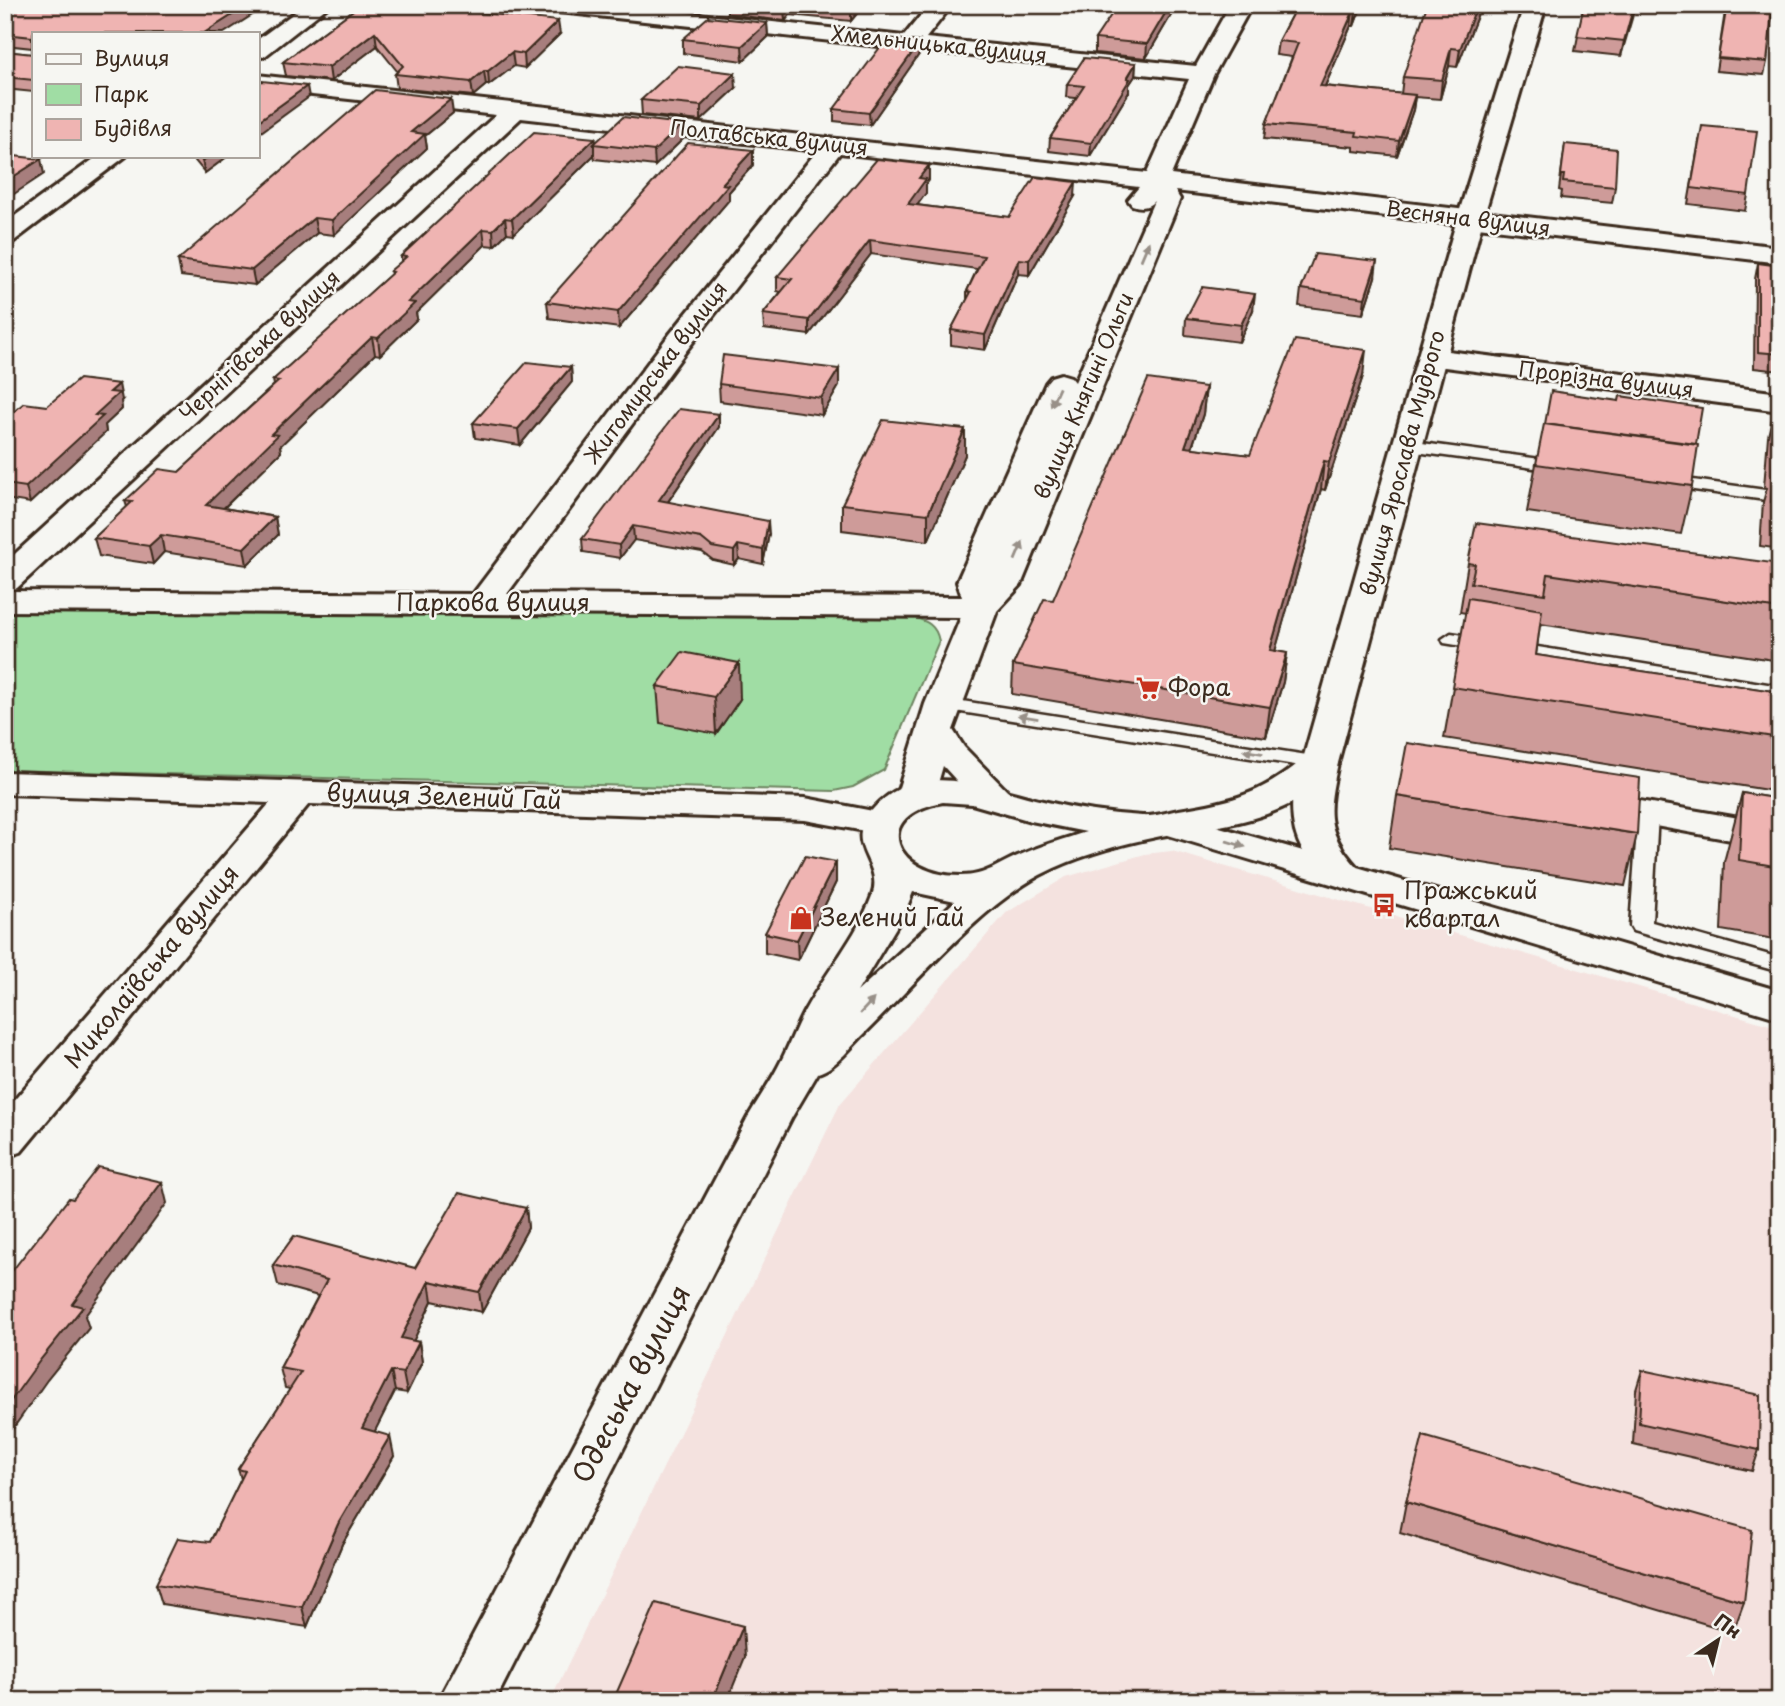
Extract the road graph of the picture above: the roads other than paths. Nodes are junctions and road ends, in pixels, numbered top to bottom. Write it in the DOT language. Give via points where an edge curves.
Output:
graph roads {
  1 [pos="319,5"];
  2 [pos="550,5"];
  3 [pos="941,5"];
  4 [pos="1241,5"];
  5 [pos="1535,5"];
  6 [pos="627,9"];
  7 [pos="911,42"];
  8 [pos="259,50"];
  9 [pos="1203,74"];
  10 [pos="259,82"];
  11 [pos="515,111"];
  12 [pos="834,145"];
  13 [pos="111,158"];
  14 [pos="1156,181"];
  15 [pos="1470,219"];
  16 [pos="5,235"];
  17 [pos="1780,256"];
  18 [pos="1432,358"];
  19 [pos="1780,402"];
  20 [pos="1407,446"];
  21 [pos="1587,471"];
  22 [pos="1642,478"];
  23 [pos="1780,497"];
  24 [pos="5,581"];
  25 [pos="5,601"];
  26 [pos="483,603"];
  27 [pos="982,607"];
  28 [pos="1451,639"];
  29 [pos="1780,692"];
  30 [pos="939,717"];
  31 [pos="1320,763"];
  32 [pos="5,783"];
  33 [pos="299,792"];
  34 [pos="915,797"];
  35 [pos="1552,797"];
  36 [pos="1003,800"];
  37 [pos="1648,814"];
  38 [pos="881,822"];
  39 [pos="1158,826"];
  40 [pos="1780,837"];
  41 [pos="893,868"];
  42 [pos="1015,874"];
  43 [pos="1344,876"];
  44 [pos="1780,965"];
  45 [pos="1780,1005"];
  46 [pos="799,1069"];
  47 [pos="5,1141"];
  48 [pos="466,1701"];
  1 -- 8 [label="street"];
  2 -- 6 [label="street, Хмельницька вулиця"];
  3 -- 7 [label="street"];
  4 -- 9 [label="street"];
  5 -- 15 [label="street, вулиця Ярослава Мудрого"];
  6 -- 7 [label="street, Хмельницька вулиця"];
  7 -- 9 [label="street, Хмельницька вулиця"];
  9 -- 14 [label="street"];
  10 -- 11 [label="street, Полтавська вулиця"];
  11 -- 12 [label="street, Полтавська вулиця"];
  11 -- 24 [label="street, Чернігівська вулиця"];
  12 -- 14 [label="street, Полтавська вулиця"];
  12 -- 26 [label="street, Житомирська вулиця" via="676,345"];
  13 -- 16 [label="street"];
  14 -- 15 [label="street, Весняна вулиця"];
  14 -- 27 [label="street, вулиця Княгині Ольги" via="1167,199 1004,585"];
  15 -- 17 [label="street, Весняна вулиця"];
  15 -- 18 [label="street, вулиця Ярослава Мудрого"];
  18 -- 19 [label="street, Прорізна вулиця"];
  18 -- 20 [label="street, вулиця Ярослава Мудрого"];
  20 -- 21 [label="lane"];
  20 -- 31 [label="street, вулиця Ярослава Мудрого"];
  22 -- 23 [label="lane"];
  25 -- 26 [label="street, Паркова вулиця"];
  26 -- 27 [label="street, Паркова вулиця"];
  27 -- 30 [label="street, вулиця Княгині Ольги"];
  28 -- 29 [label="lane"];
  31 -- 30 [label="lane, one-way"];
  30 -- 34 [label="street, вулиця Княгині Ольги"];
  30 -- 36 [label="street" via="951,754"];
  31 -- 39 [label="street" via="1291,790 1269,801"];
  31 -- 43 [label="street, вулиця Ярослава Мудрого" via="1309,808 1315,839"];
  32 -- 33 [label="street, вулиця Зелений Гай"];
  33 -- 38 [label="street, вулиця Зелений Гай" via="805,809"];
  33 -- 47 [label="street, Миколаївська вулиця"];
  34 -- 36 [label="street" via="965,790"];
  34 -- 38 [label="street" via="894,808"];
  35 -- 37 [label="street"];
  36 -- 39 [label="street"];
  36 -- 42 [label="street" via="1030,819 1038,835 1036,851"];
  37 -- 40 [label="street"];
  37 -- 44 [label="lane" via="1641,926"];
  38 -- 41 [label="street" via="877,835 880,853"];
  39 -- 42 [label="street"];
  39 -- 43 [label="street, one-way"];
  41 -- 42 [label="street" via="914,880 951,889 980,887"];
  41 -- 46 [label="street, Одеська вулиця" via="893,892 884,914 825,1011"];
  46 -- 42 [label="street, Одеська вулиця, one-way" via="851,1024 939,934"];
  43 -- 45 [label="street"];
  46 -- 48 [label="street, Одеська вулиця"];
}
